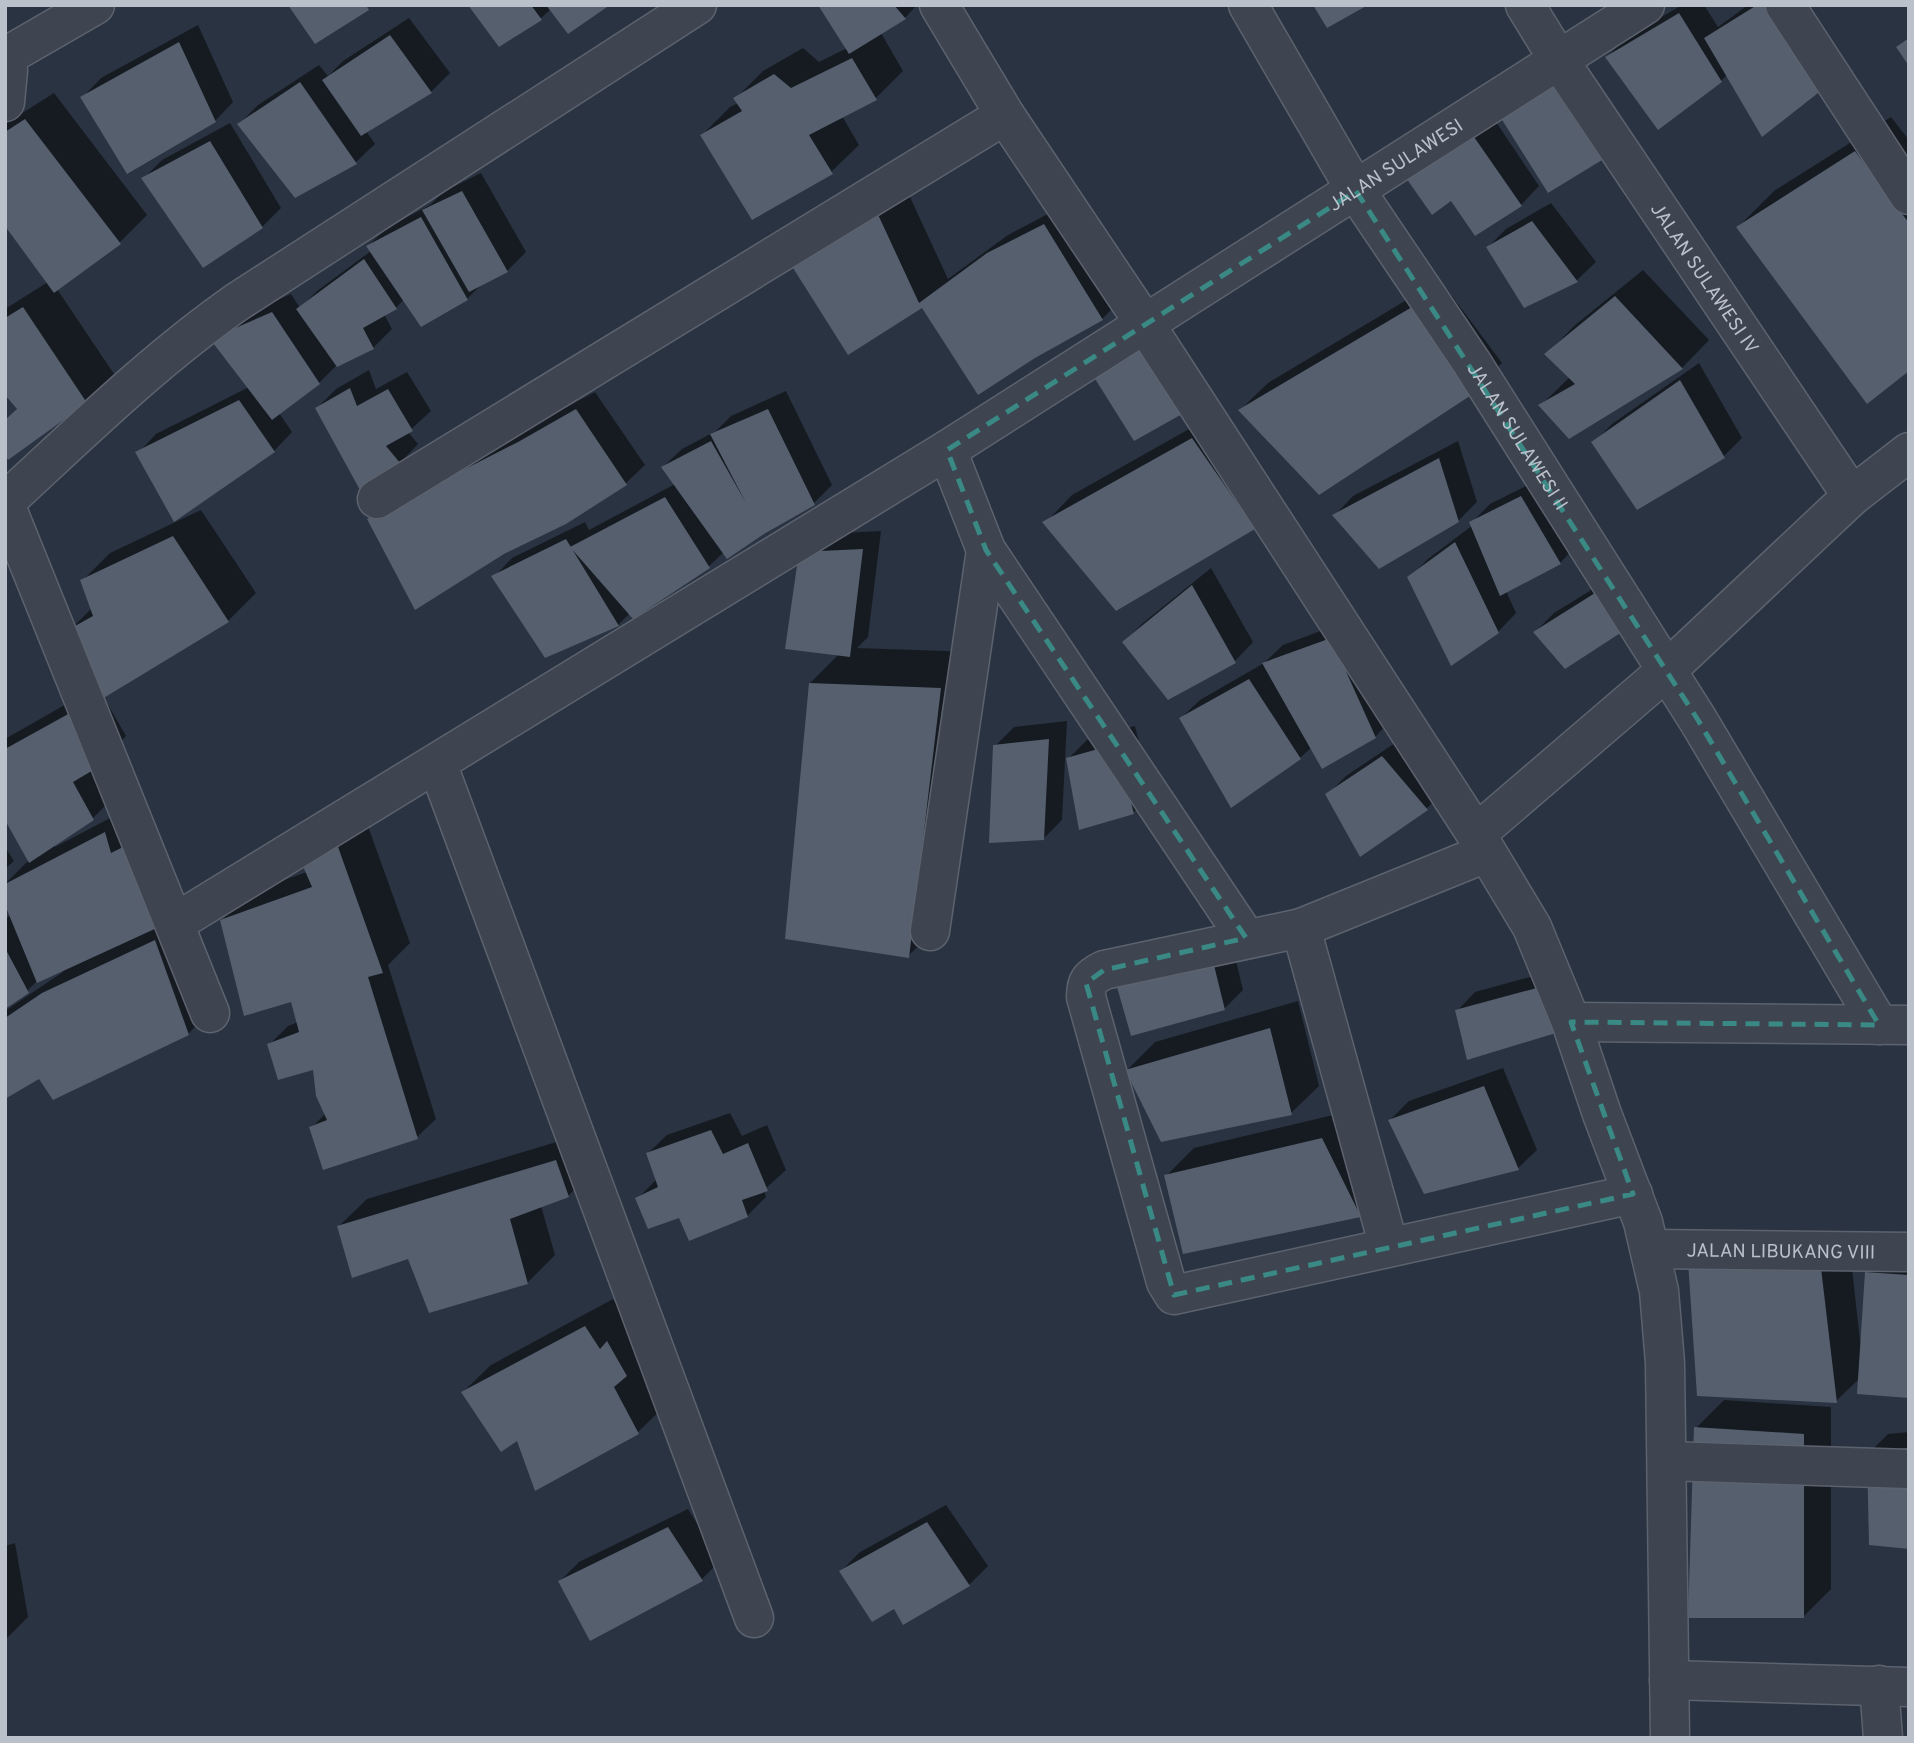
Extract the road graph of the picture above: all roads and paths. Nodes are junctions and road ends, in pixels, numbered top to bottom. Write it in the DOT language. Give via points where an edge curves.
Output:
graph roads {
  1 [pos="95,5"];
  2 [pos="697,5"];
  3 [pos="939,5"];
  4 [pos="1248,5"];
  5 [pos="1525,5"];
  6 [pos="1645,5"];
  7 [pos="1785,5"];
  8 [pos="5,57"];
  9 [pos="1558,59"];
  10 [pos="5,102"];
  11 [pos="1005,115"];
  12 [pos="1356,191"];
  13 [pos="1909,195"];
  14 [pos="1145,324"];
  15 [pos="947,450"];
  16 [pos="1909,452"];
  17 [pos="1852,496"];
  18 [pos="377,499"];
  19 [pos="5,503"];
  20 [pos="986,550"];
  21 [pos="1670,678"];
  22 [pos="437,763"];
  23 [pos="1481,844"];
  24 [pos="175,923"];
  25 [pos="1301,928"];
  26 [pos="930,931"];
  27 [pos="1247,938"];
  28 [pos="210,1013"];
  29 [pos="1572,1022"];
  30 [pos="1894,1025"];
  31 [pos="1633,1194"];
  32 [pos="1389,1247"];
  33 [pos="1651,1249"];
  34 [pos="1909,1252"];
  35 [pos="1667,1461"];
  36 [pos="1909,1469"];
  37 [pos="754,1618"];
  38 [pos="1669,1680"];
  39 [pos="1894,1686"];
  40 [pos="1670,1738"];
  41 [pos="1883,1738"];
  1 -- 8 [label="street"];
  2 -- 19 [label="street" via="193,333"];
  3 -- 11 [label="street"];
  4 -- 12 [label="street, JALAN SULAWESI II"];
  5 -- 9 [label="street, JALAN SULAWESI IV"];
  6 -- 9 [label="street, JALAN SULAWESI"];
  7 -- 13 [label="street"];
  8 -- 10 [label="street"];
  9 -- 12 [label="street, JALAN SULAWESI"];
  9 -- 17 [label="street, JALAN SULAWESI IV"];
  11 -- 14 [label="street"];
  11 -- 18 [label="street"];
  12 -- 14 [label="street, JALAN SULAWESI"];
  12 -- 21 [label="street, JALAN SULAWESI II" via="1479,374"];
  14 -- 15 [label="street, JALAN SULAWESI"];
  14 -- 23 [label="street"];
  15 -- 20 [label="street"];
  15 -- 22 [label="street, JALAN SULAWESI"];
  16 -- 17 [label="street"];
  17 -- 21 [label="street"];
  19 -- 24 [label="street"];
  20 -- 26 [label="street"];
  20 -- 27 [label="street"];
  21 -- 23 [label="street"];
  21 -- 30 [label="street, JALAN SULAWESI II"];
  22 -- 24 [label="street, JALAN SULAWESI"];
  22 -- 37 [label="street"];
  23 -- 25 [label="street"];
  23 -- 29 [label="street" via="1532,926"];
  24 -- 28 [label="street"];
  25 -- 27 [label="street"];
  25 -- 32 [label="street"];
  27 -- 32 [label="street" via="1104,970 1086,984 1171,1293"];
  29 -- 30 [label="street"];
  29 -- 31 [label="street"];
  31 -- 32 [label="street"];
  31 -- 33 [label="street"];
  33 -- 34 [label="street, JALAN LIBUKANG VIII"];
  33 -- 35 [label="street" via="1665,1363"];
  35 -- 36 [label="street"];
  35 -- 38 [label="street"];
  38 -- 39 [label="street"];
  38 -- 40 [label="street"];
  39 -- 41 [label="street"];
}
